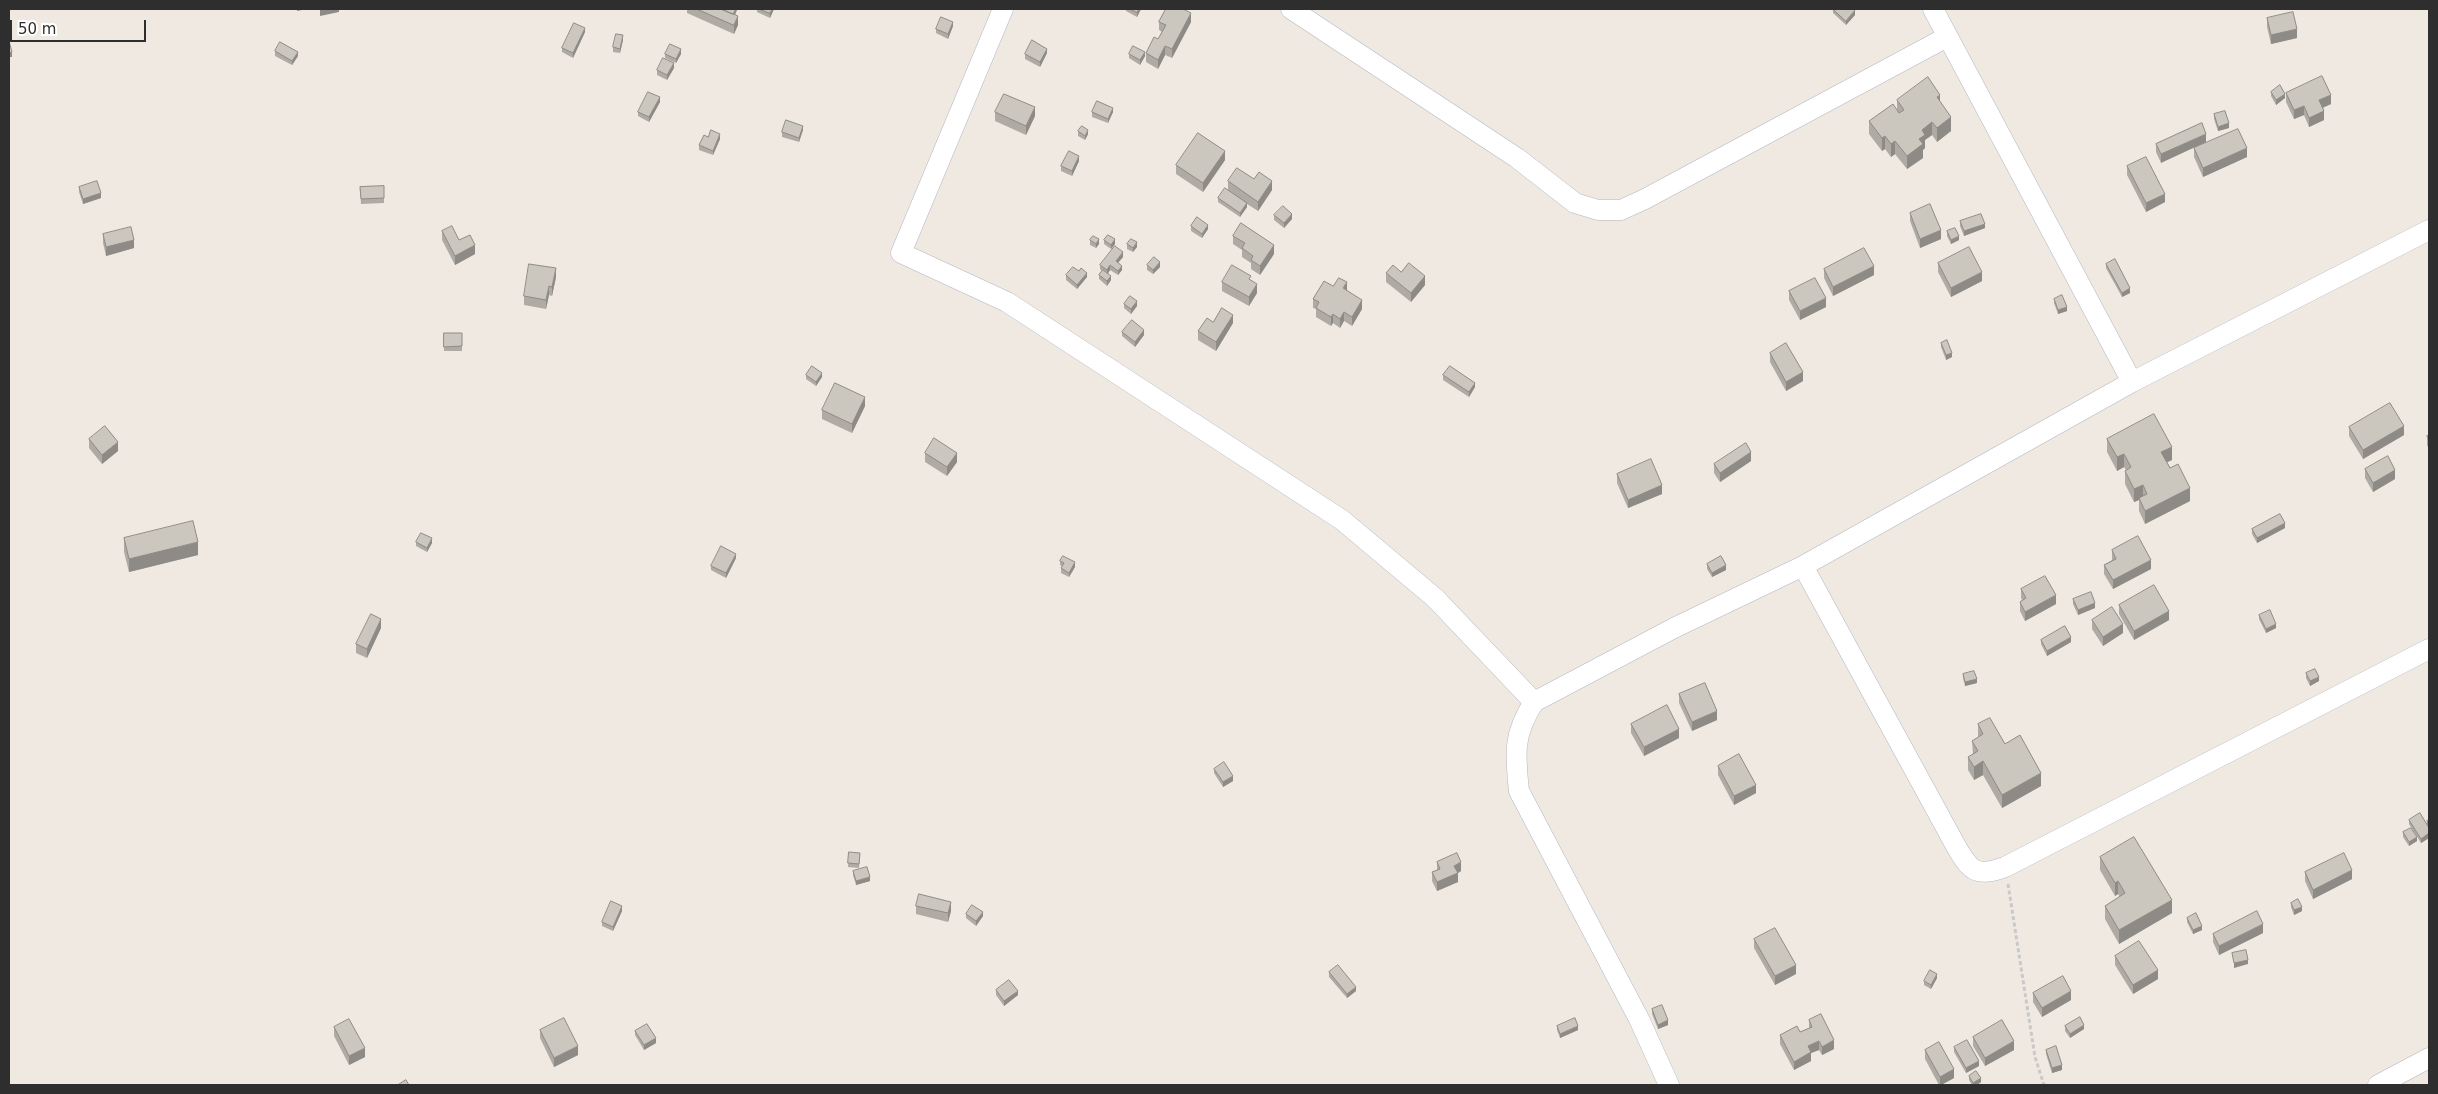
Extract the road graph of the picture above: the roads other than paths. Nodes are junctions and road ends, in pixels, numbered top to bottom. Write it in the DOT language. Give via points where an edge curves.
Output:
graph roads {
  1 [pos="1002,9"];
  2 [pos="1291,9"];
  3 [pos="1932,9"];
  4 [pos="1947,36"];
  5 [pos="2429,230"];
  6 [pos="2132,382"];
  7 [pos="1803,566"];
  8 [pos="2429,650"];
  9 [pos="1534,702"];
  10 [pos="2429,1058"];
  11 [pos="1669,1085"];
  12 [pos="2378,1085"];
  1 -- 9 [label="street" via="901,253 1007,302 1342,520 1436,598"];
  2 -- 4 [label="street" via="1517,158 1575,203 1598,210 1621,210 1645,199"];
  3 -- 4 [label="street"];
  4 -- 6 [label="street"];
  5 -- 6 [label="street"];
  6 -- 7 [label="street"];
  7 -- 8 [label="street" via="1968,866 1980,871 2005,867"];
  7 -- 9 [label="street" via="1674,628"];
  9 -- 11 [label="street" via="1521,721 1517,742 1519,791 1639,1020"];
  10 -- 12 [label="street"];
}
